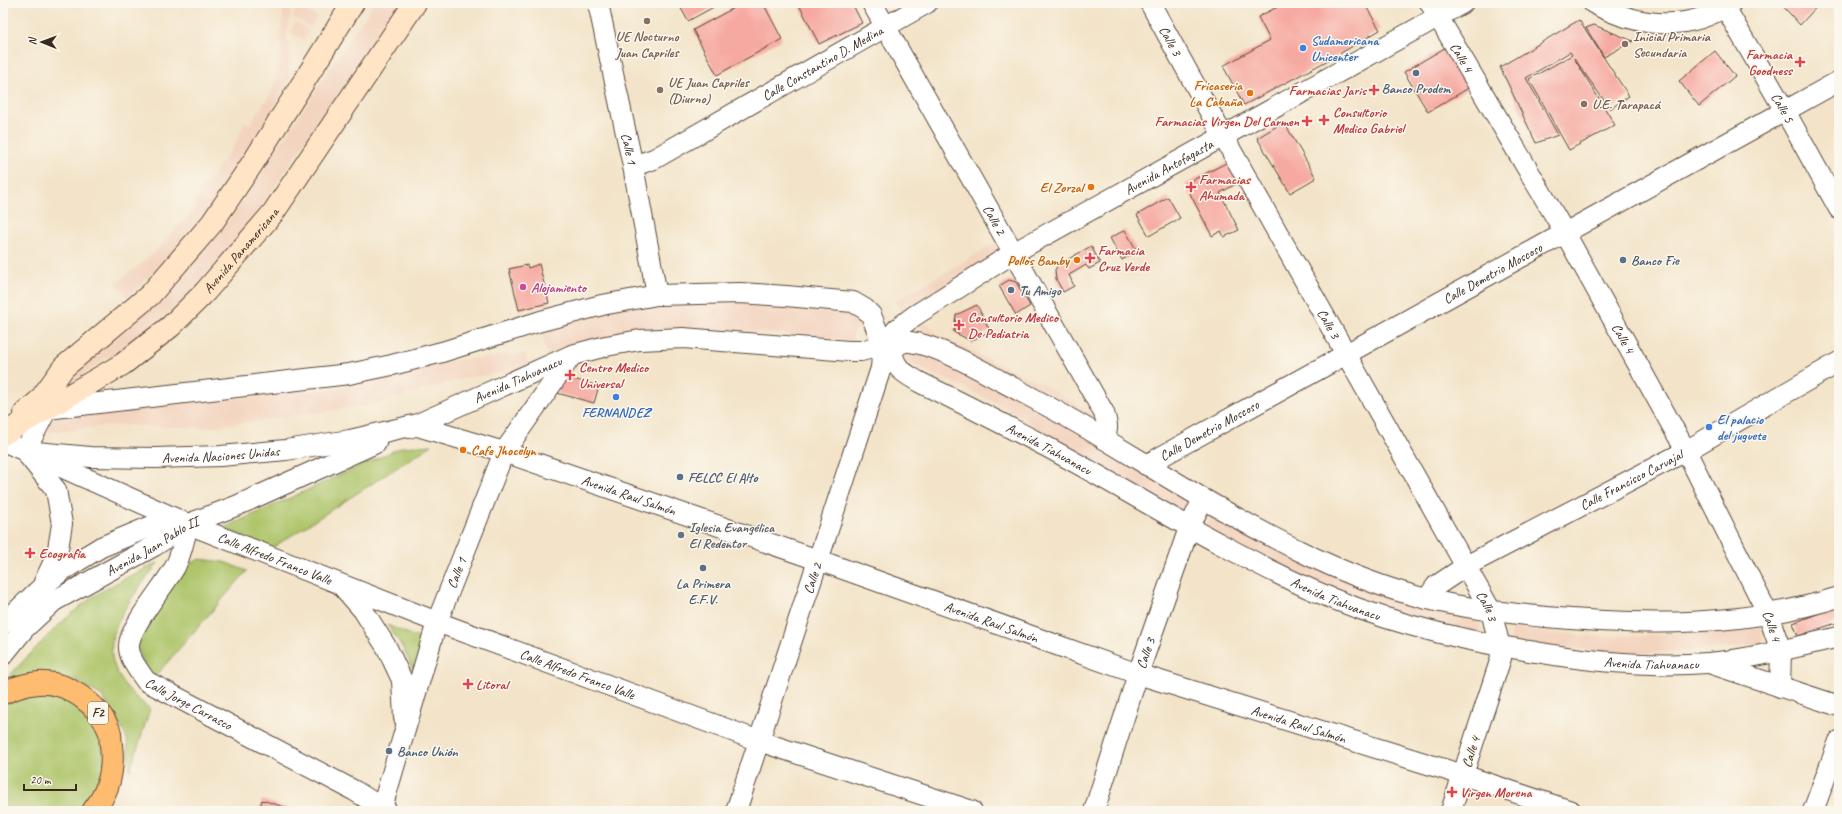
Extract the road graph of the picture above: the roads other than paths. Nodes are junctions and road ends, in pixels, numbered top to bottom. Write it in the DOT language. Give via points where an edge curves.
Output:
graph roads {
  1 [pos="353,3"];
  2 [pos="415,3"];
  3 [pos="598,3"];
  4 [pos="872,3"];
  5 [pos="927,3"];
  6 [pos="1150,3"];
  7 [pos="1463,3"];
  8 [pos="1593,3"];
  9 [pos="1619,3"];
  10 [pos="1703,3"];
  11 [pos="1728,5"];
  12 [pos="1434,10"];
  13 [pos="885,26"];
  14 [pos="1839,81"];
  15 [pos="1785,111"];
  16 [pos="1223,136"];
  17 [pos="633,166"];
  18 [pos="1839,209"];
  19 [pos="1565,232"];
  20 [pos="1015,252"];
  21 [pos="657,295"];
  22 [pos="888,347"];
  23 [pos="1346,354"];
  24 [pos="572,355"];
  25 [pos="1839,362"];
  26 [pos="47,409"];
  27 [pos="414,425"];
  28 [pos="3,433"];
  29 [pos="1104,438"];
  30 [pos="3,441"];
  31 [pos="25,451"];
  32 [pos="1686,451"];
  33 [pos="504,452"];
  34 [pos="1146,465"];
  35 [pos="1203,499"];
  36 [pos="188,524"];
  37 [pos="1189,528"];
  38 [pos="818,560"];
  39 [pos="1466,566"];
  40 [pos="339,583"];
  41 [pos="42,587"];
  42 [pos="1839,597"];
  43 [pos="1426,599"];
  44 [pos="1491,611"];
  45 [pos="1768,614"];
  46 [pos="437,622"];
  47 [pos="3,624"];
  48 [pos="1839,637"];
  49 [pos="1500,647"];
  50 [pos="1781,651"];
  51 [pos="3,655"];
  52 [pos="1708,663"];
  53 [pos="1138,674"];
  54 [pos="1780,686"];
  55 [pos="3,693"];
  56 [pos="1839,706"];
  57 [pos="405,730"];
  58 [pos="759,741"];
  59 [pos="1839,741"];
  60 [pos="1463,775"];
  61 [pos="383,810"];
  62 [pos="93,811"];
  63 [pos="736,811"];
  64 [pos="972,811"];
  65 [pos="1094,811"];
  66 [pos="1451,811"];
  67 [pos="1571,811"];
  68 [pos="1813,811"];
  1 -- 28 [label="street, Avenida Panamericana" via="254,162 212,223 150,295 64,368 40,400"];
  2 -- 26 [label="street, Avenida Panamericana" via="273,213 205,292 171,326 123,364"];
  3 -- 17 [label="street, Calle 1"];
  4 -- 13 [label="street, Calle 2"];
  5 -- 13 [label="street, Calle Constantino D. Medina"];
  6 -- 16 [label="street, Calle 3"];
  7 -- 12 [label="street, Avenida Antofagasta"];
  8 -- 11 [label="street" via="1613,14 1656,24 1680,23 1703,17"];
  9 -- 10 [label="street" via="1662,11"];
  11 -- 15 [label="street, Calle 5"];
  12 -- 16 [label="street, Avenida Antofagasta"];
  12 -- 19 [label="street, Calle 4"];
  13 -- 17 [label="street, Calle Constantino D. Medina" via="654,159"];
  13 -- 20 [label="street, Calle 2"];
  14 -- 15 [label="street, Calle Demetrio Moscoso"];
  15 -- 18 [label="street, Calle 5"];
  15 -- 19 [label="street, Calle Demetrio Moscoso"];
  16 -- 20 [label="street, Avenida Antofagasta"];
  16 -- 23 [label="street, Calle 3"];
  17 -- 21 [label="street, Calle 1"];
  19 -- 23 [label="street, Calle Demetrio Moscoso"];
  19 -- 32 [label="street, Calle 4"];
  20 -- 22 [label="street, Avenida Antofagasta" via="914,316 897,329"];
  20 -- 29 [label="street, Calle 2" via="1104,413 1108,425"];
  21 -- 22 [label="street" via="740,294 853,302 871,315"];
  21 -- 26 [label="street" via="602,305 442,352 349,374"];
  22 -- 24 [label="street, Avenida Tiahuanacu" via="849,351 683,338 640,340"];
  22 -- 29 [label="street, Avenida Tiahuanacu" via="909,341 936,349 988,374"];
  22 -- 37 [label="street, Avenida Tiahuanacu" via="899,369 919,382 1047,447"];
  22 -- 38 [label="street, Calle 2"];
  23 -- 34 [label="street, Calle Demetrio Moscoso"];
  23 -- 39 [label="street, Calle 3"];
  24 -- 27 [label="street, Avenida Tiahuanacu"];
  24 -- 33 [label="street, Calle 1"];
  25 -- 32 [label="street, Calle Francisco Carvajal"];
  26 -- 28 [label="street, Avenida Panamericana"];
  26 -- 31 [label="street"];
  27 -- 31 [label="street, Avenida Naciones Unidas" via="350,440 221,456 90,457"];
  27 -- 33 [label="street, Avenida Raul Salmón"];
  27 -- 36 [label="street, Avenida Tiahuanacu" via="236,506"];
  29 -- 34 [label="street, Avenida Tiahuanacu"];
  30 -- 31 [label="street, Avenida Naciones Unidas"];
  31 -- 36 [label="street, Avenida Naciones Unidas"];
  31 -- 41 [label="street" via="56,490 62,524 57,555"];
  32 -- 39 [label="street, Calle Francisco Carvajal"];
  32 -- 45 [label="street, Calle 4"];
  33 -- 38 [label="street, Avenida Raul Salmón"];
  33 -- 46 [label="street, Calle 1"];
  34 -- 35 [label="street, Avenida Tiahuanacu"];
  35 -- 37 [label="street, Calle 3"];
  35 -- 43 [label="street, Avenida Tiahuanacu" via="1279,541 1353,574 1402,593"];
  36 -- 40 [label="street, Calle Alfredo Franco Valle"];
  36 -- 41 [label="street, Avenida Juan Pablo II" via="149,527 101,547 63,570"];
  36 -- 51 [label="street, Avenida Juan Pablo II" via="154,546 54,601 24,629"];
  36 -- 61 [label="street, Calle Jorge Carrasco" via="176,566 133,632 129,646 134,665 146,681 355,791"];
  37 -- 49 [label="street, Avenida Tiahuanacu" via="1309,588 1374,614 1425,630"];
  37 -- 53 [label="street, Calle 3"];
  38 -- 53 [label="street, Avenida Raul Salmón"];
  38 -- 58 [label="street, Calle 2"];
  39 -- 43 [label="street, Calle Francisco Carvajal" via="1436,586"];
  39 -- 44 [label="street, Calle 3"];
  40 -- 46 [label="street, Calle Alfredo Franco Valle"];
  40 -- 57 [label="street" via="363,610 387,648 402,680"];
  41 -- 47 [label="street, Avenida Juan Pablo II"];
  42 -- 45 [label="street, Avenida Tiahuanacu" via="1812,606"];
  43 -- 44 [label="street, Avenida Tiahuanacu"];
  44 -- 45 [label="street, Avenida Tiahuanacu" via="1645,624 1702,623"];
  44 -- 49 [label="street, Calle 3"];
  45 -- 50 [label="street, Calle 4"];
  46 -- 57 [label="street, Calle 1"];
  46 -- 58 [label="street, Calle Alfredo Franco Valle"];
  48 -- 50 [label="street, Avenida Tiahuanacu"];
  49 -- 52 [label="street, Avenida Tiahuanacu" via="1620,663"];
  49 -- 60 [label="street, Calle 4" via="1501,658"];
  50 -- 52 [label="street, Avenida Tiahuanacu"];
  50 -- 54 [label="street, Calle 4"];
  52 -- 54 [label="street"];
  53 -- 60 [label="street, Avenida Raul Salmón"];
  53 -- 65 [label="street, Calle 3"];
  54 -- 56 [label="street"];
  55 -- 62 [label="highway, F2" via="40,682 60,685 78,693 95,710 109,730 113,762 107,789"];
  57 -- 61 [label="street, Calle 1"];
  58 -- 63 [label="street, Calle 2"];
  58 -- 64 [label="street, Calle Alfredo Franco Valle"];
  59 -- 68 [label="street"];
  60 -- 66 [label="street, Calle 4"];
  60 -- 67 [label="street, Avenida Raul Salmón"];
}
